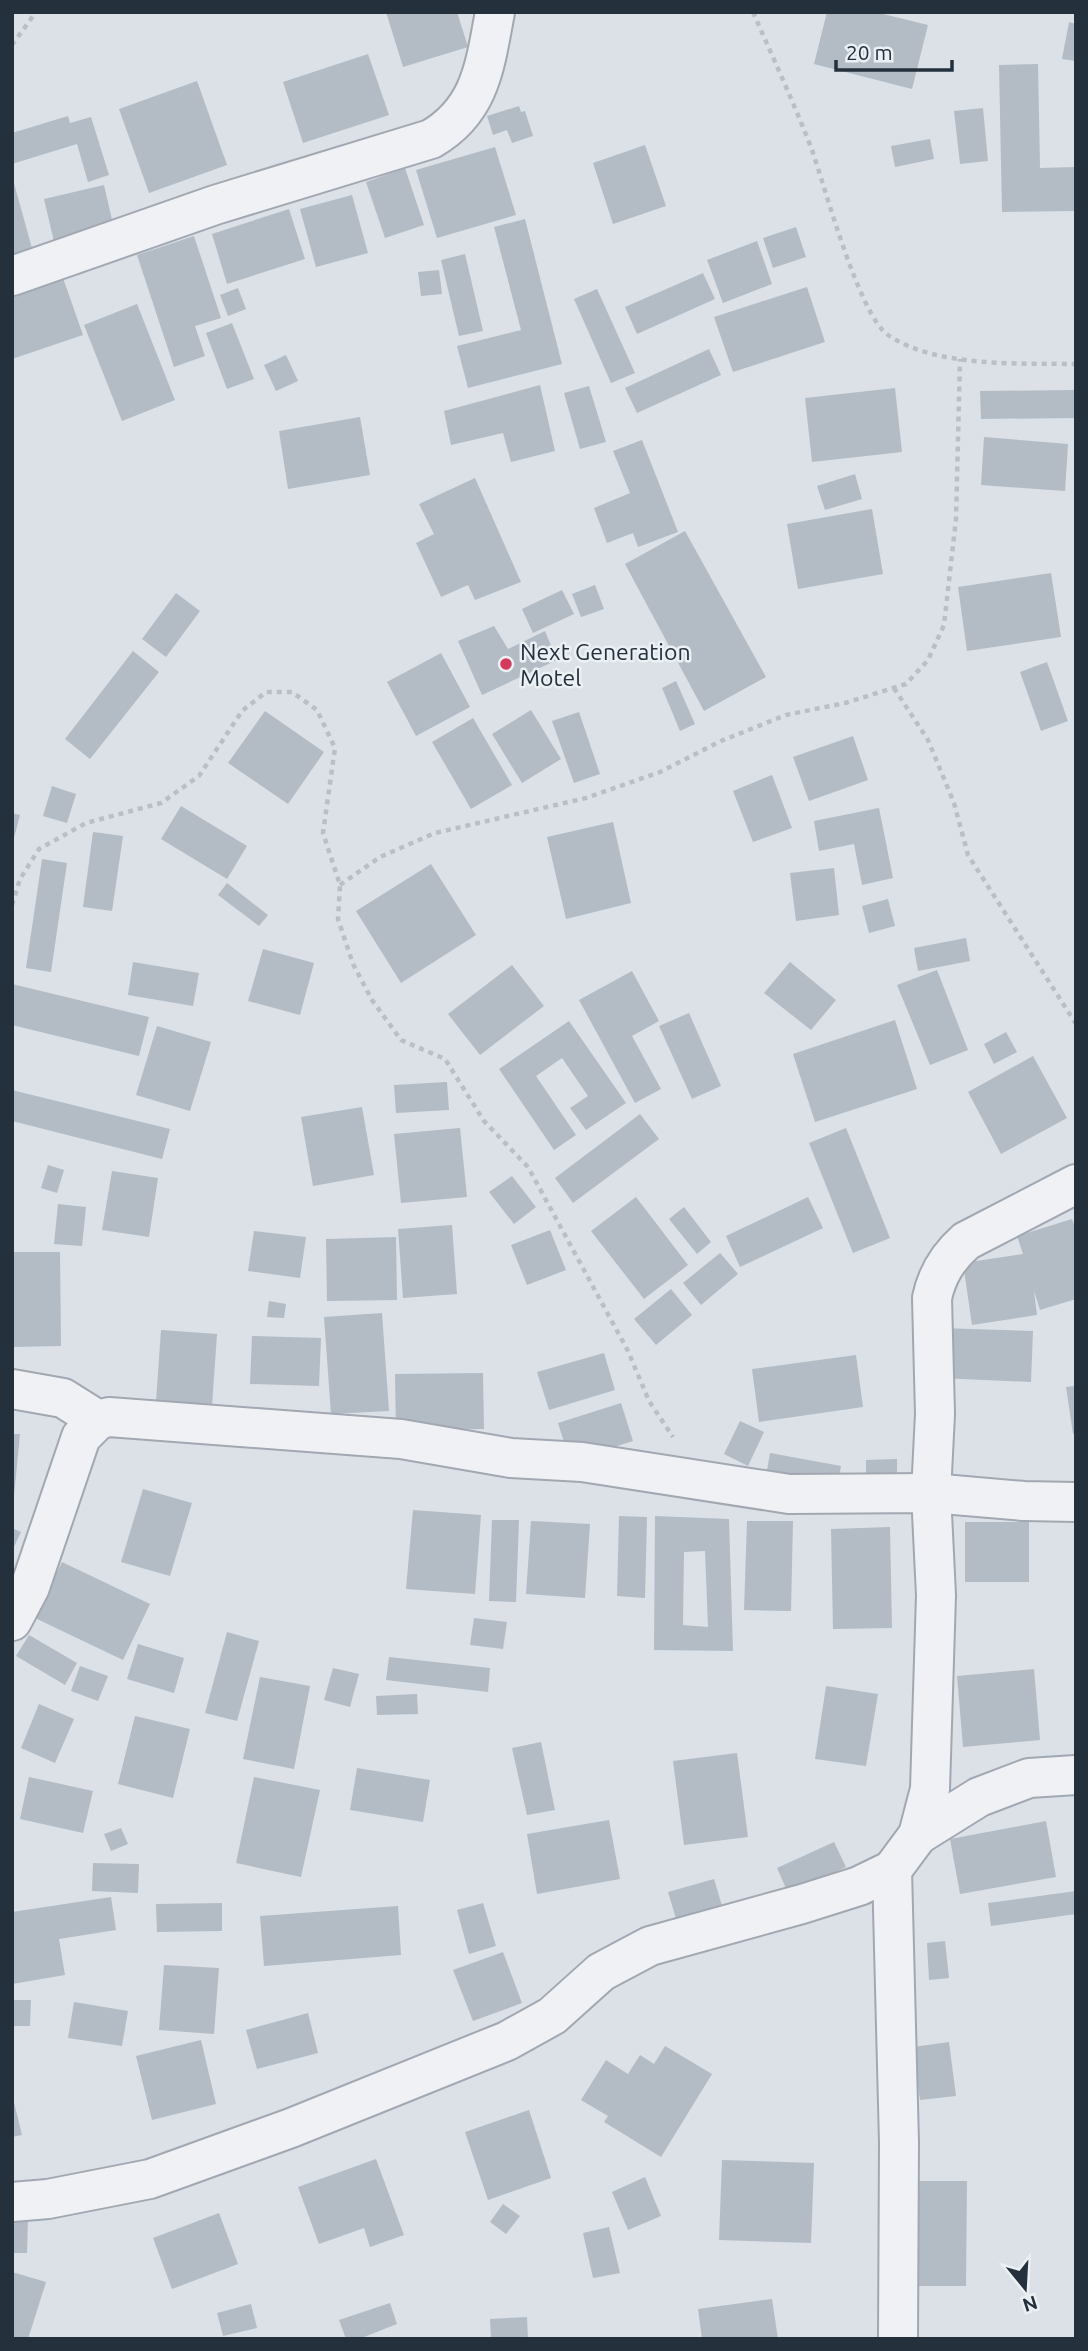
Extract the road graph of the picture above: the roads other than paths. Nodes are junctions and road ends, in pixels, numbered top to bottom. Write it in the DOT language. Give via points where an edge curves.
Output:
graph roads {
  1 [pos="495,12"];
  2 [pos="12,276"];
  3 [pos="1076,1184"];
  4 [pos="12,1389"];
  5 [pos="98,1420"];
  6 [pos="931,1493"];
  7 [pos="1076,1502"];
  8 [pos="12,1621"];
  9 [pos="1076,1775"];
  10 [pos="918,1835"];
  11 [pos="892,1870"];
  12 [pos="12,2202"];
  13 [pos="898,2339"];
  1 -- 2 [label="street" via="476,92 447,130"];
  3 -- 6 [label="street" via="966,1241 936,1279 932,1298 935,1414"];
  4 -- 5 [label="street" via="63,1398"];
  5 -- 6 [label="street" via="241,1425 401,1439 511,1458 582,1462 789,1493"];
  5 -- 8 [label="street" via="81,1437 30,1587"];
  6 -- 7 [label="street"];
  6 -- 10 [label="street" via="936,1595 932,1765"];
  9 -- 10 [label="street" via="1029,1778 979,1797"];
  10 -- 11 [label="street"];
  11 -- 12 [label="street" via="802,1904 650,1946 601,1972 552,2016 507,2041 291,2128 150,2179"];
  11 -- 13 [label="street" via="899,2143"];
}
